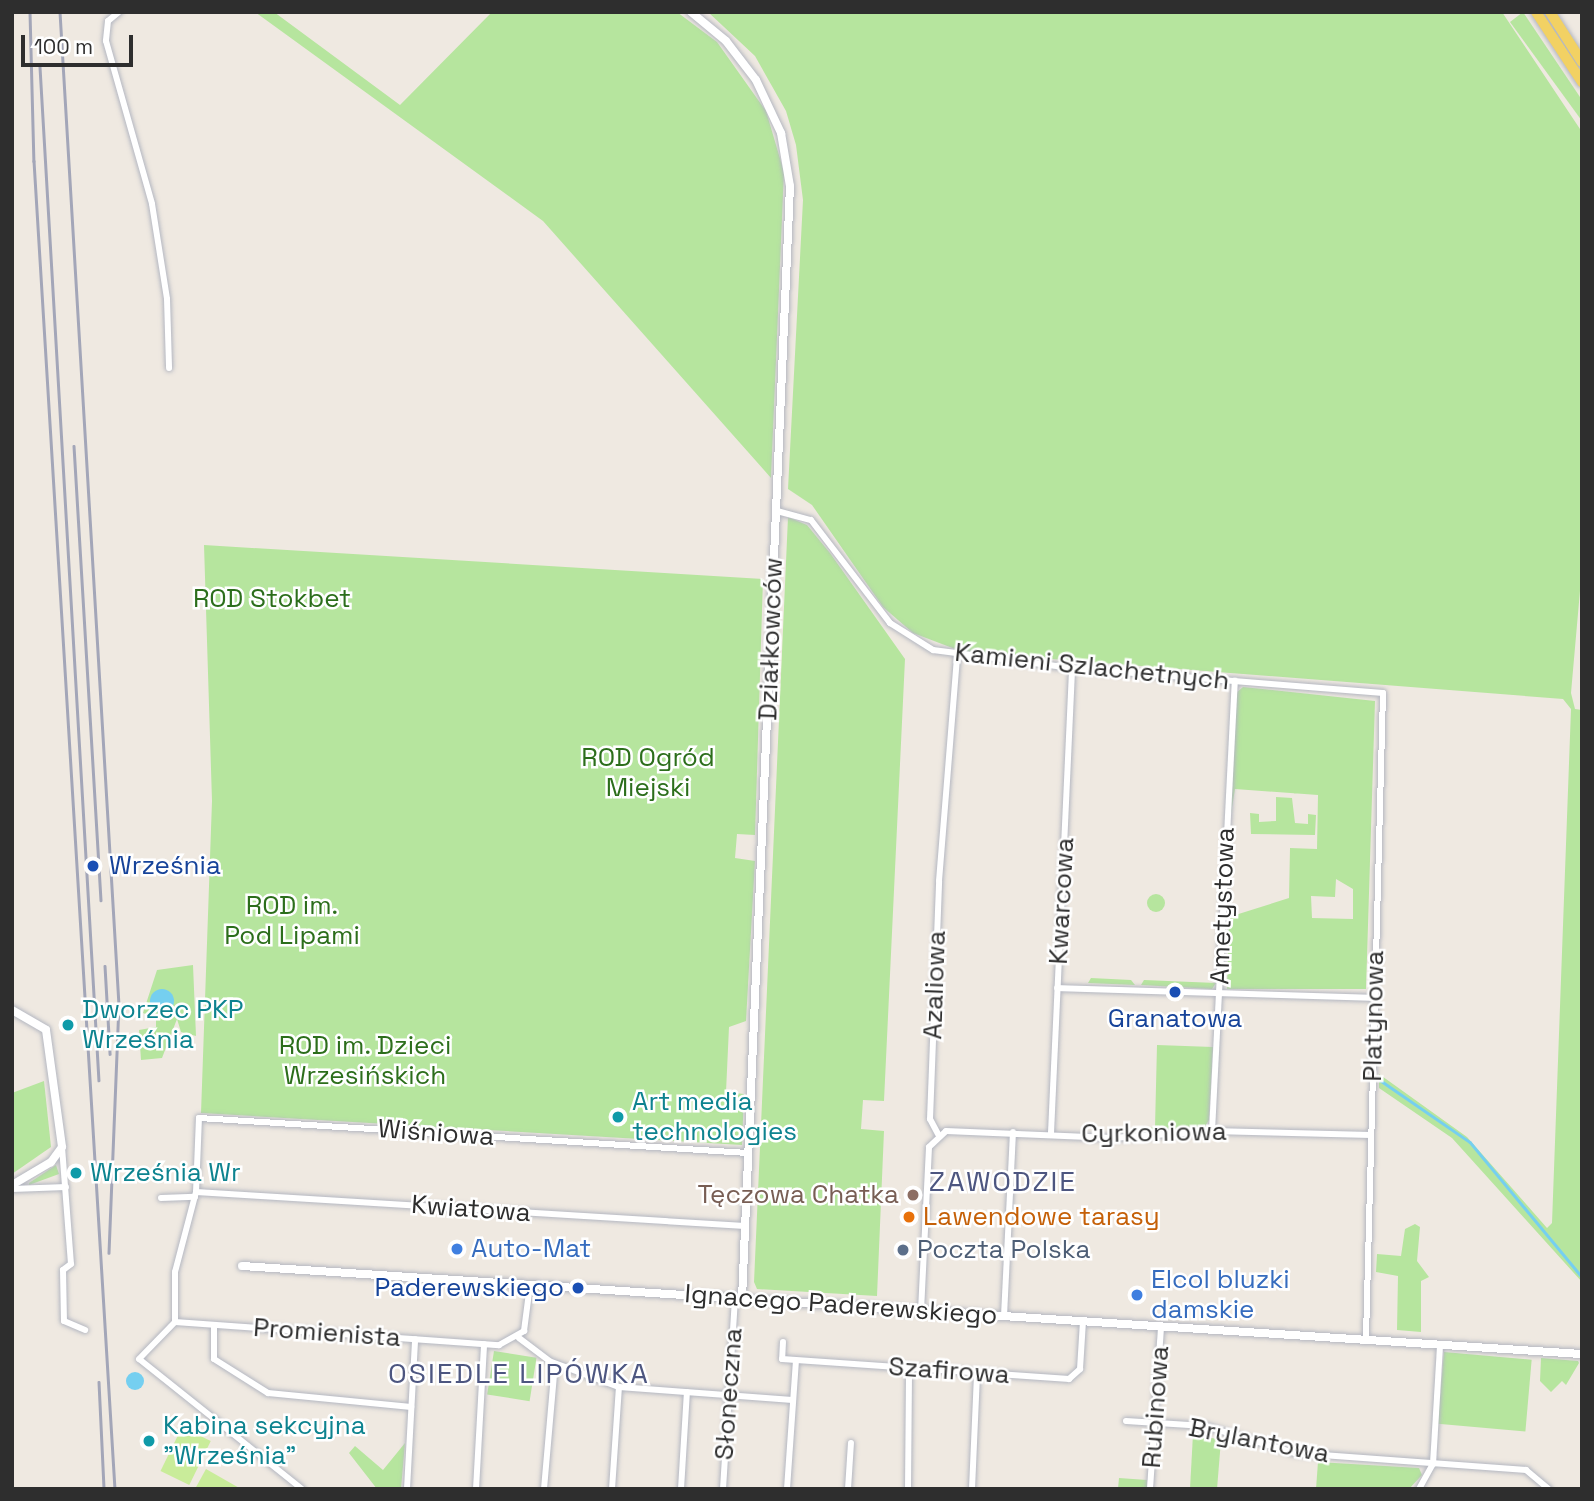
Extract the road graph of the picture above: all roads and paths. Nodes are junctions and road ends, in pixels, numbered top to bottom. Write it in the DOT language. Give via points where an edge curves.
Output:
graph roads {
  1 [pos="119,12"];
  2 [pos="691,12"];
  3 [pos="1536,12"];
  4 [pos="1550,12"];
  5 [pos="1582,62"];
  6 [pos="1582,82"];
  7 [pos="169,368"];
  8 [pos="777,511"];
  9 [pos="957,656"];
  10 [pos="1072,668"];
  11 [pos="1235,681"];
  12 [pos="1383,693"];
  13 [pos="1058,988"];
  14 [pos="1220,995"];
  15 [pos="1375,998"];
  16 [pos="12,1010"];
  17 [pos="1212,1131"];
  18 [pos="1013,1132"];
  19 [pos="1051,1133"];
  20 [pos="938,1135"];
  21 [pos="1371,1135"];
  22 [pos="62,1147"];
  23 [pos="748,1153"];
  24 [pos="12,1187"];
  25 [pos="66,1187"];
  26 [pos="195,1194"];
  27 [pos="161,1198"];
  28 [pos="745,1226"];
  29 [pos="242,1266"];
  30 [pos="530,1285"];
  31 [pos="739,1299"];
  32 [pos="921,1311"];
  33 [pos="1004,1316"];
  34 [pos="1083,1321"];
  35 [pos="175,1322"];
  36 [pos="214,1326"];
  37 [pos="1161,1326"];
  38 [pos="85,1330"];
  39 [pos="519,1338"];
  40 [pos="415,1339"];
  41 [pos="1366,1340"];
  42 [pos="783,1342"];
  43 [pos="484,1343"];
  44 [pos="1440,1345"];
  45 [pos="1582,1354"];
  46 [pos="796,1360"];
  47 [pos="555,1364"];
  48 [pos="909,1369"];
  49 [pos="977,1373"];
  50 [pos="619,1387"];
  51 [pos="687,1392"];
  52 [pos="729,1396"];
  53 [pos="793,1400"];
  54 [pos="411,1407"];
  55 [pos="1126,1421"];
  56 [pos="1155,1423"];
  57 [pos="851,1443"];
  58 [pos="1433,1464"];
  59 [pos="302,1489"];
  60 [pos="407,1489"];
  61 [pos="476,1489"];
  62 [pos="544,1489"];
  63 [pos="612,1489"];
  64 [pos="681,1489"];
  65 [pos="723,1489"];
  66 [pos="787,1489"];
  67 [pos="848,1489"];
  68 [pos="908,1489"];
  69 [pos="972,1489"];
  70 [pos="1150,1489"];
  71 [pos="1419,1489"];
  72 [pos="1549,1489"];
  1 -- 7 [label="street" via="108,21 106,41 152,204 167,299"];
  2 -- 8 [label="street, Działkowców" via="726,41 757,80 788,166"];
  3 -- 6 [label="main road"];
  4 -- 5 [label="main road"];
  8 -- 9 [label="street, Kamieni Szlachetnych" via="800,514 819,528 890,623 933,650"];
  8 -- 23 [label="street, Działkowców"];
  9 -- 10 [label="street, Kamieni Szlachetnych"];
  9 -- 20 [label="street, Azaliowa" via="939,881 930,1119"];
  10 -- 11 [label="street, Kamieni Szlachetnych"];
  10 -- 13 [label="street, Kwarcowa"];
  11 -- 12 [label="street, Kamieni Szlachetnych"];
  11 -- 14 [label="street, Ametystowa"];
  12 -- 15 [label="street, Platynowa"];
  13 -- 14 [label="street"];
  13 -- 19 [label="street, Kwarcowa"];
  14 -- 15 [label="street"];
  14 -- 17 [label="street, Ametystowa"];
  15 -- 21 [label="street, Platynowa"];
  16 -- 22 [label="street" via="36,1018 51,1047"];
  17 -- 19 [label="street, Cyrkoniowa" via="1112,1138"];
  17 -- 21 [label="street, Cyrkoniowa"];
  18 -- 19 [label="street, Cyrkoniowa"];
  18 -- 20 [label="street, Cyrkoniowa"];
  18 -- 33 [label="street"];
  20 -- 32 [label="street, Azaliowa" via="929,1147"];
  21 -- 41 [label="street, Platynowa"];
  22 -- 24 [label="street" via="51,1162"];
  22 -- 25 [label="street"];
  23 -- 26 [label="street, Wiśniowa" via="199,1118"];
  23 -- 28 [label="street, Działkowców"];
  24 -- 25 [label="street"];
  25 -- 38 [label="street" via="71,1264 63,1270 64,1321"];
  26 -- 27 [label="street, Kwiatowa"];
  26 -- 28 [label="street, Kwiatowa"];
  26 -- 35 [label="street" via="175,1269"];
  28 -- 31 [label="street, Działkowców"];
  29 -- 30 [label="street, Ignacego Paderewskiego"];
  30 -- 31 [label="street, Ignacego Paderewskiego"];
  30 -- 39 [label="street"];
  31 -- 32 [label="street, Ignacego Paderewskiego"];
  31 -- 52 [label="street, Słoneczna"];
  32 -- 33 [label="street, Ignacego Paderewskiego"];
  33 -- 34 [label="street, Ignacego Paderewskiego"];
  34 -- 37 [label="street, Ignacego Paderewskiego"];
  34 -- 49 [label="street, Szafirowa" via="1075,1378"];
  35 -- 36 [label="street, Promienista"];
  35 -- 59 [label="street" via="139,1359"];
  36 -- 40 [label="street, Promienista"];
  36 -- 54 [label="street" via="214,1359 268,1393"];
  37 -- 41 [label="street, Ignacego Paderewskiego"];
  37 -- 56 [label="street, Rubinowa"];
  39 -- 43 [label="street, Promienista"];
  39 -- 47 [label="street"];
  40 -- 43 [label="street, Promienista"];
  40 -- 54 [label="street"];
  41 -- 44 [label="street, Ignacego Paderewskiego"];
  42 -- 46 [label="street" via="782,1359"];
  43 -- 61 [label="street"];
  44 -- 45 [label="street, Ignacego Paderewskiego"];
  44 -- 58 [label="street"];
  46 -- 48 [label="street, Szafirowa"];
  46 -- 53 [label="street"];
  47 -- 50 [label="street"];
  47 -- 62 [label="street"];
  48 -- 49 [label="street, Szafirowa"];
  48 -- 68 [label="street"];
  49 -- 69 [label="street"];
  50 -- 51 [label="street"];
  50 -- 63 [label="street"];
  51 -- 52 [label="street"];
  51 -- 64 [label="street"];
  52 -- 53 [label="street"];
  52 -- 65 [label="street, Słoneczna"];
  53 -- 66 [label="street"];
  54 -- 60 [label="street"];
  55 -- 56 [label="street, Brylantowa"];
  56 -- 58 [label="street, Brylantowa" via="1228,1431 1295,1453"];
  56 -- 70 [label="street, Rubinowa"];
  57 -- 67 [label="street"];
  58 -- 71 [label="street"];
  58 -- 72 [label="street" via="1527,1470"];
}
